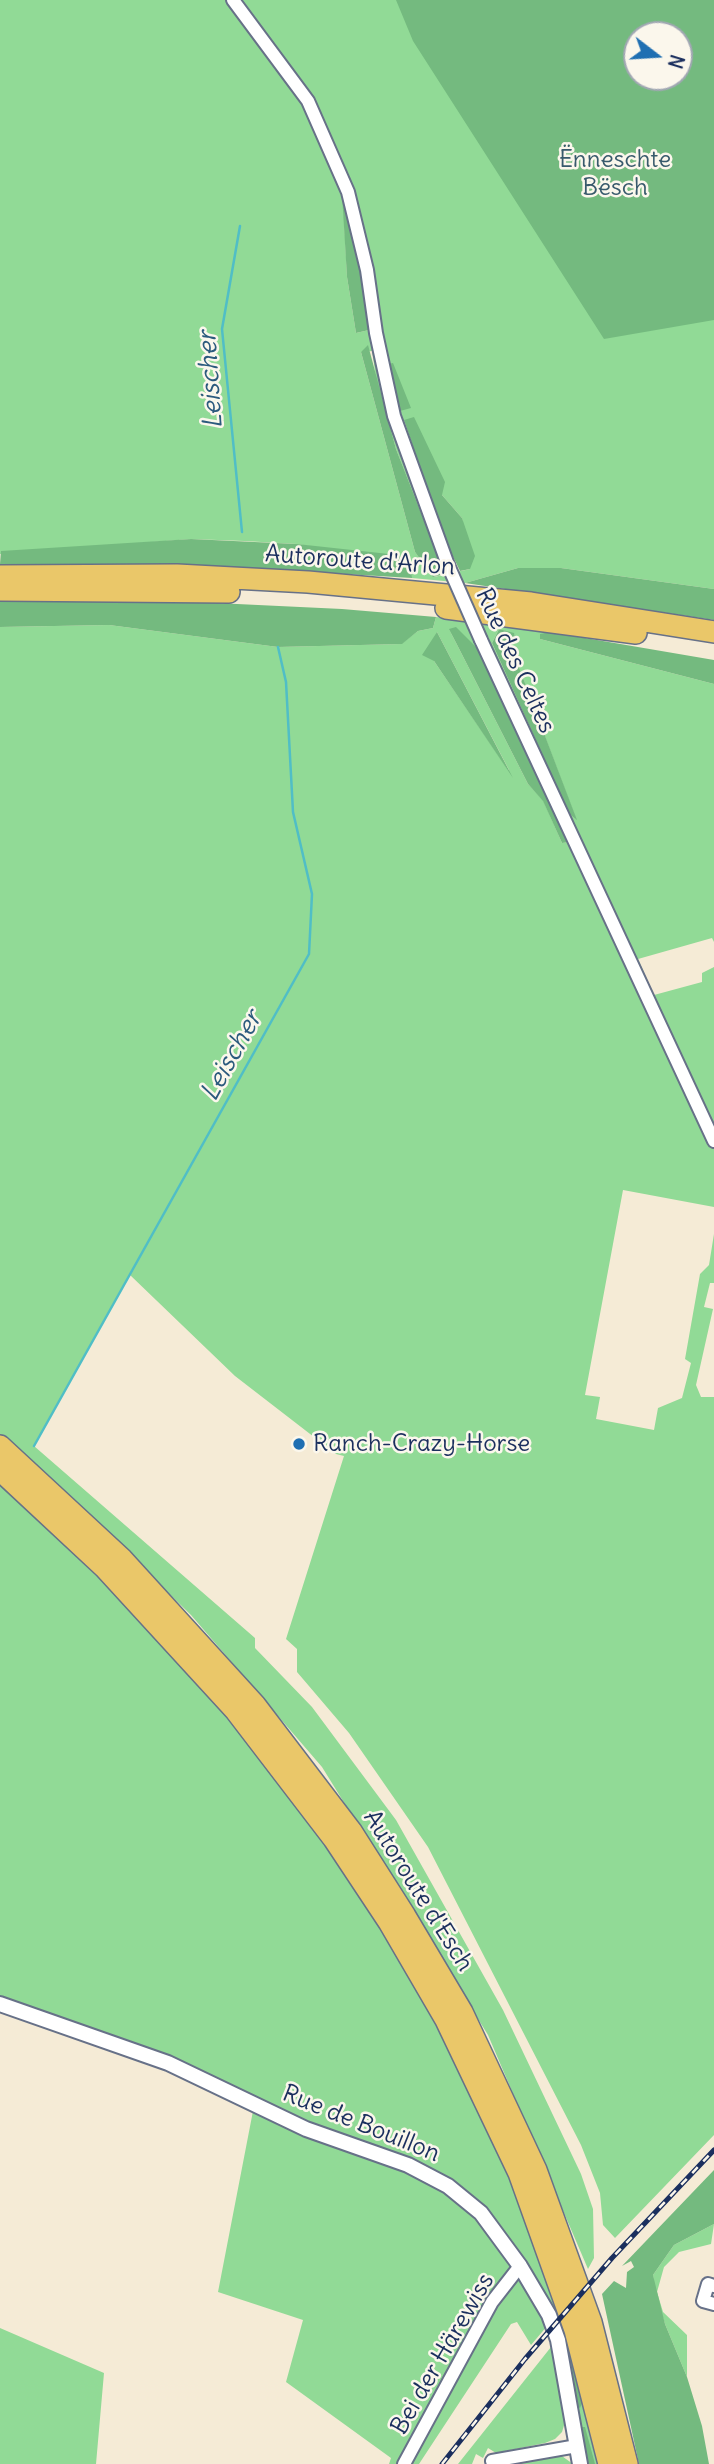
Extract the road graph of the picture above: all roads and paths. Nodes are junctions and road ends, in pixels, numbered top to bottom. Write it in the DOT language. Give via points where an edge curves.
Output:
graph roads {
  1 [pos="233,0"];
  2 [pos="0,576"];
  3 [pos="0,590"];
  4 [pos="714,632"];
  5 [pos="714,646"];
  6 [pos="714,1141"];
  7 [pos="0,1446"];
  8 [pos="0,1470"];
  9 [pos="0,2004"];
  10 [pos="520,2266"];
  11 [pos="714,2286"];
  12 [pos="714,2304"];
  13 [pos="577,2446"];
  14 [pos="492,2461"];
  15 [pos="404,2464"];
  16 [pos="580,2464"];
  17 [pos="609,2464"];
  18 [pos="627,2464"];
  1 -- 6 [label="street, Rue des Celtes, bridge" via="308,101 348,192 394,416 448,565"];
  2 -- 4 [label="highway, Autoroute d'Arlon" via="177,575 417,590"];
  3 -- 5 [label="highway, Autoroute d'Arlon" via="310,596 516,616"];
  7 -- 18 [label="highway, Autoroute d'Esch" via="122,1559 255,1705 351,1831 427,1951 537,2169 591,2322"];
  8 -- 17 [label="highway, Autoroute d'Esch" via="104,1567 236,1711 334,1839 388,1922 446,2020 519,2173 575,2330"];
  9 -- 10 [label="street, Rue de Bouillon" via="135,2049 306,2129 430,2174 481,2213"];
  10 -- 13 [label="street, Rue de Bouillon" via="558,2340"];
  10 -- 15 [label="street, Bei der Härewiss" via="492,2301"];
  11 -- 12 [label="street" via="708,2284 703,2301"];
  13 -- 14 [label="street"];
  13 -- 16 [label="street, Rue de Bouillon"];
}
